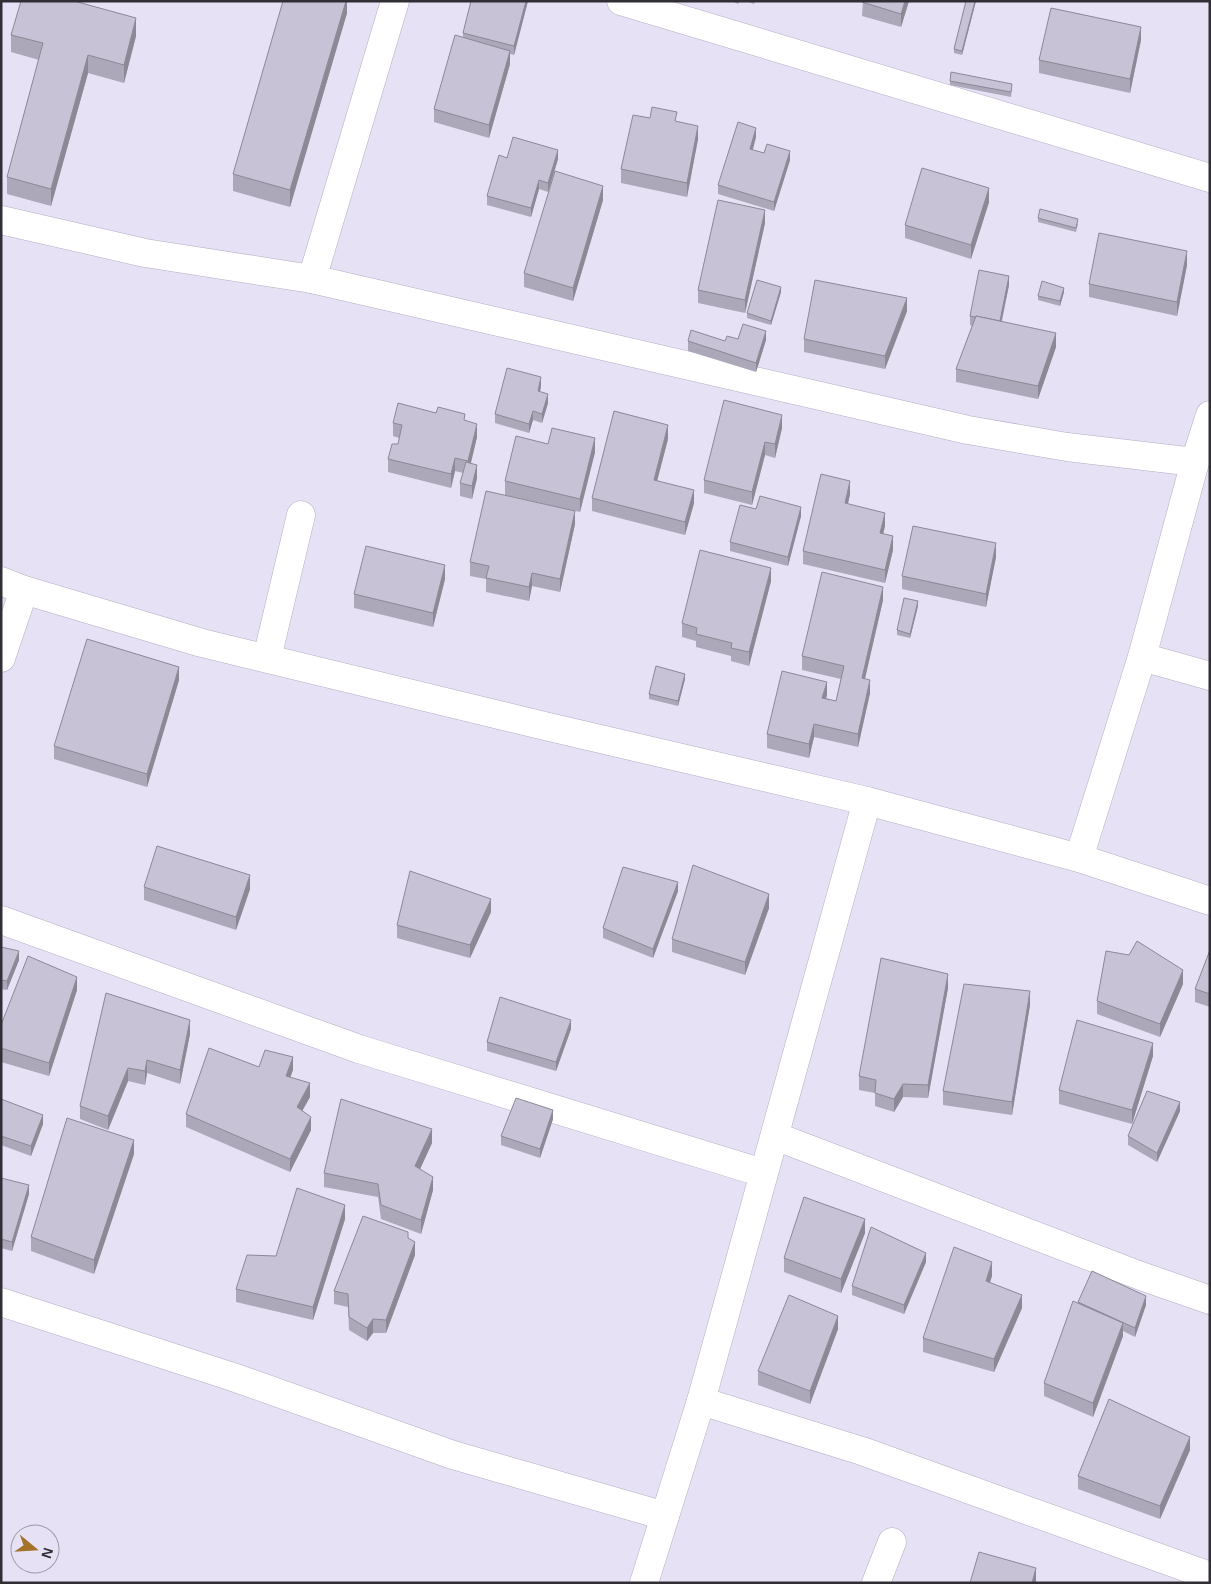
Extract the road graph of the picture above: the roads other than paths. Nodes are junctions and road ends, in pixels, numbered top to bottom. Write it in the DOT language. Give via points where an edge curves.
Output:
graph roads {
  1 [pos="395,1"];
  2 [pos="621,1"];
  3 [pos="1210,178"];
  4 [pos="1,220"];
  5 [pos="312,279"];
  6 [pos="1210,415"];
  7 [pos="1194,462"];
  8 [pos="301,515"];
  9 [pos="12,586"];
  10 [pos="1142,657"];
  11 [pos="1,658"];
  12 [pos="267,658"];
  13 [pos="1210,676"];
  14 [pos="867,801"];
  15 [pos="1079,858"];
  16 [pos="1210,901"];
  17 [pos="1,920"];
  18 [pos="775,1136"];
  19 [pos="764,1173"];
  20 [pos="1210,1300"];
  21 [pos="1,1302"];
  22 [pos="701,1401"];
  23 [pos="665,1516"];
  24 [pos="892,1542"];
  25 [pos="1210,1576"];
  26 [pos="644,1583"];
  27 [pos="876,1583"];
  1 -- 5 [label="street"];
  2 -- 3 [label="street"];
  4 -- 5 [label="street" via="145,253"];
  5 -- 7 [label="street" via="968,430 1067,447"];
  6 -- 7 [label="street"];
  7 -- 10 [label="street"];
  8 -- 12 [label="street"];
  9 -- 11 [label="street"];
  9 -- 12 [label="street"];
  10 -- 13 [label="street"];
  10 -- 15 [label="street"];
  12 -- 14 [label="street"];
  14 -- 15 [label="street"];
  14 -- 18 [label="street"];
  15 -- 16 [label="street"];
  17 -- 19 [label="street" via="359,1050"];
  18 -- 19 [label="street"];
  18 -- 20 [label="street"];
  19 -- 22 [label="street"];
  21 -- 23 [label="street" via="233,1377 453,1455"];
  22 -- 23 [label="street"];
  22 -- 25 [label="street" via="862,1451"];
  23 -- 26 [label="street"];
  24 -- 27 [label="street"];
}
